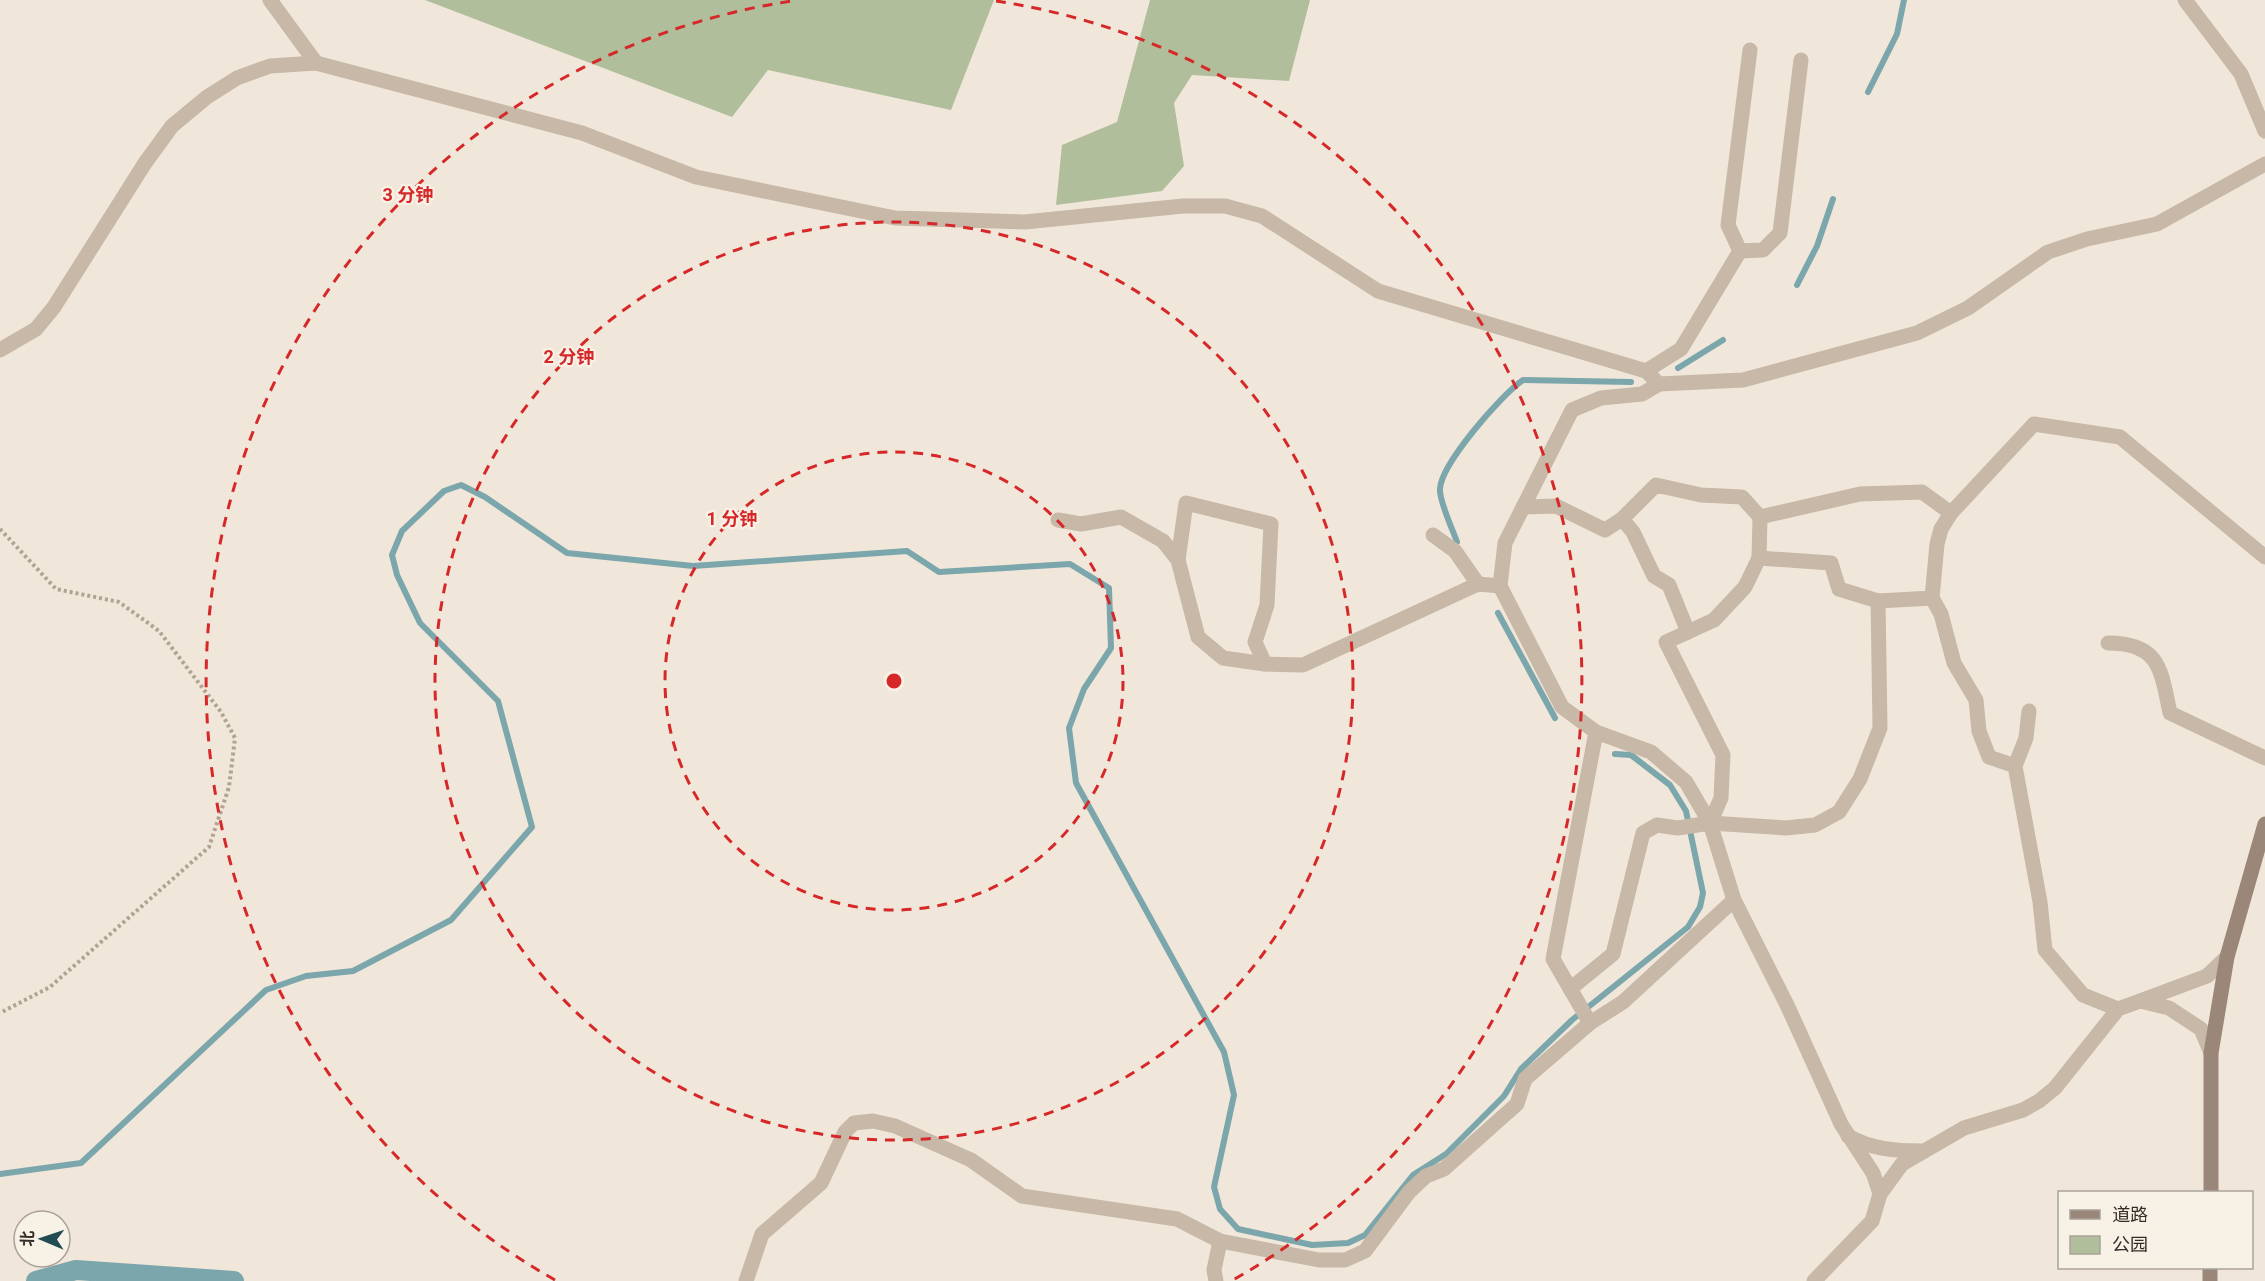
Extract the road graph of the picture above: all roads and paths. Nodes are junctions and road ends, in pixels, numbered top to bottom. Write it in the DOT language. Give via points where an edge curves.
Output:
graph roads {
  1 [pos="270,0"];
  2 [pos="2185,0"];
  3 [pos="1750,50"];
  4 [pos="1801,60"];
  5 [pos="316,63"];
  6 [pos="2265,131"];
  7 [pos="2265,164"];
  8 [pos="1740,251"];
  9 [pos="0,350"];
  10 [pos="1646,371"];
  11 [pos="1659,384"];
  12 [pos="1523,507"];
  13 [pos="1952,513"];
  14 [pos="1760,517"];
  15 [pos="1622,519"];
  16 [pos="1058,520"];
  17 [pos="0,529"];
  18 [pos="1432,535"];
  19 [pos="2265,557"];
  20 [pos="1759,558"];
  21 [pos="1178,560"];
  22 [pos="1478,584"];
  23 [pos="1500,586"];
  24 [pos="1932,598"];
  25 [pos="1878,601"];
  26 [pos="1688,632"];
  27 [pos="2109,643"];
  28 [pos="1265,664"];
  29 [pos="2029,711"];
  30 [pos="1596,732"];
  31 [pos="2265,758"];
  32 [pos="2015,766"];
  33 [pos="1705,824"];
  34 [pos="2265,824"];
  35 [pos="1734,900"];
  36 [pos="2227,957"];
  37 [pos="1573,996"];
  38 [pos="2140,1001"];
  39 [pos="2118,1009"];
  40 [pos="0,1012"];
  41 [pos="1588,1021"];
  42 [pos="2211,1053"];
  43 [pos="1846,1135"];
  44 [pos="1921,1152"];
  45 [pos="2211,1191"];
  46 [pos="1880,1194"];
  47 [pos="1220,1241"];
  48 [pos="746,1281"];
  49 [pos="1216,1281"];
  50 [pos="1814,1281"];
  1 -- 5 [label="street"];
  2 -- 6 [label="street" via="2241,74"];
  3 -- 8 [label="street" via="1728,225"];
  4 -- 8 [label="street" via="1780,233 1763,250"];
  5 -- 9 [label="street" via="270,66 237,78 172,126 54,307 36,329"];
  5 -- 10 [label="street" via="582,133 696,177 895,218 1025,222 1183,206 1225,206 1262,216 1378,291"];
  7 -- 11 [label="street" via="2157,224 2048,252 1968,308 1917,333 1743,380"];
  8 -- 10 [label="street" via="1681,349"];
  10 -- 11 [label="street"];
  11 -- 12 [label="street" via="1642,394 1601,398 1572,410"];
  12 -- 15 [label="street" via="1556,506 1605,530"];
  12 -- 23 [label="street" via="1505,543"];
  13 -- 14 [label="street" via="1922,492 1860,494"];
  13 -- 19 [label="street" via="2034,424 2120,437"];
  13 -- 24 [label="street" via="1937,544"];
  14 -- 15 [label="street" via="1742,497 1701,495 1656,485"];
  14 -- 20 [label="street"];
  15 -- 26 [label="street" via="1633,532 1654,576 1669,585"];
  16 -- 21 [label="street" via="1081,524 1121,517 1163,541"];
  17 -- 40 [label="path" via="56,589 119,602 159,632 221,712 235,738 229,787 209,847 50,987"];
  18 -- 22 [label="street" via="1455,551"];
  20 -- 25 [label="street" via="1832,563 1839,589"];
  20 -- 26 [label="street" via="1745,587 1714,620"];
  21 -- 28 [label="street" via="1198,637 1222,658"];
  21 -- 28 [label="street" via="1186,503 1271,524 1267,605 1255,642"];
  22 -- 23 [label="street"];
  22 -- 28 [label="street" via="1303,665"];
  23 -- 30 [label="street" via="1562,707"];
  24 -- 25 [label="street"];
  24 -- 32 [label="street" via="1941,614 1954,663 1976,700 1979,731 1989,758"];
  25 -- 33 [label="street" via="1880,728 1860,779 1839,812 1815,825 1786,828"];
  26 -- 33 [label="street" via="1666,642 1723,755 1721,798"];
  27 -- 31 [label="street" via="2145,649 2161,668 2170,713"];
  29 -- 32 [label="street" via="2026,738"];
  30 -- 33 [label="street" via="1651,752 1686,782"];
  30 -- 37 [label="street" via="1553,959"];
  32 -- 39 [label="street" via="2045,950 2082,995"];
  33 -- 35 [label="street"];
  33 -- 37 [label="street" via="1657,825 1643,833 1613,954"];
  34 -- 36 [label="main road"];
  35 -- 41 [label="street" via="1623,1002"];
  35 -- 43 [label="street"];
  36 -- 38 [label="street" via="2207,976"];
  36 -- 42 [label="main road"];
  37 -- 41 [label="street"];
  38 -- 39 [label="street"];
  38 -- 42 [label="street" via="2169,1008 2202,1029"];
  39 -- 44 [label="street" via="2055,1088 2039,1101 2023,1110 1964,1128"];
  41 -- 47 [label="street" via="1525,1079 1517,1104 1444,1169 1426,1176 1409,1192 1365,1251 1345,1260 1319,1260"];
  42 -- 45 [label="main road"];
  43 -- 44 [label="street" via="1862,1144"];
  43 -- 46 [label="street" via="1873,1173"];
  44 -- 46 [label="street" via="1902,1164"];
  46 -- 50 [label="street" via="1872,1221"];
  47 -- 48 [label="street" via="1177,1219 1023,1197 971,1160 895,1126 873,1121 854,1123 845,1132 821,1183 762,1234"];
  47 -- 49 [label="street" via="1214,1270"];
}
